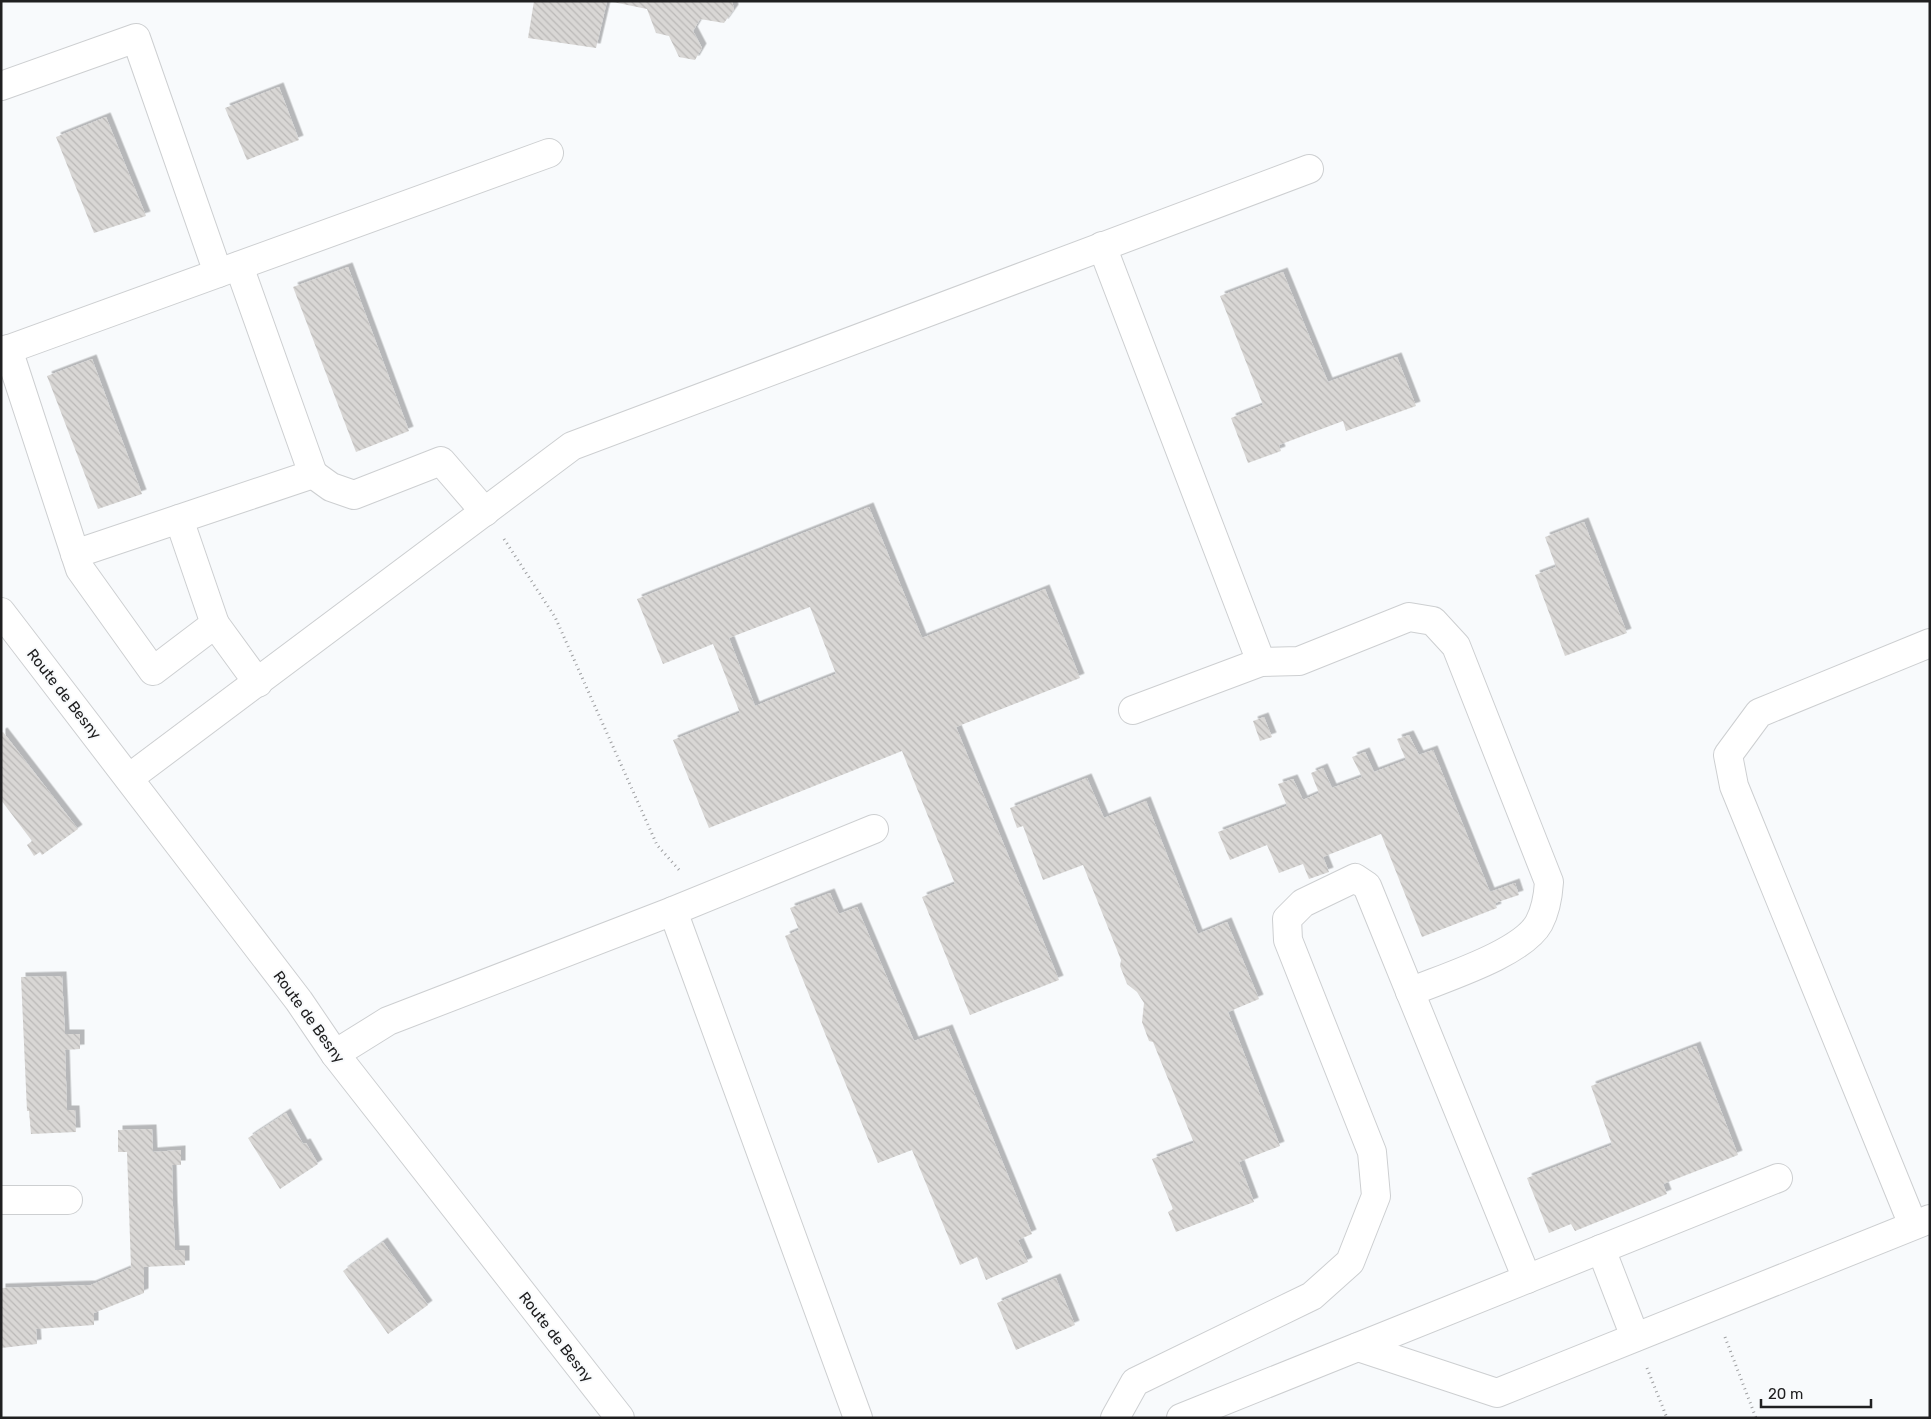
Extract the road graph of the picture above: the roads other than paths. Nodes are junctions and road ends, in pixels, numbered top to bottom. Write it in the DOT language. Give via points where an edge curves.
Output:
graph roads {
  1 [pos="1,86"];
  2 [pos="549,153"];
  3 [pos="1309,168"];
  4 [pos="1102,246"];
  5 [pos="228,269"];
  6 [pos="5,350"];
  7 [pos="313,474"];
  8 [pos="485,512"];
  9 [pos="179,519"];
  10 [pos="75,554"];
  11 [pos="4,620"];
  12 [pos="215,624"];
  13 [pos="1930,644"];
  14 [pos="1261,662"];
  15 [pos="258,683"];
  16 [pos="1133,710"];
  17 [pos="130,778"];
  18 [pos="874,829"];
  19 [pos="673,911"];
  20 [pos="1410,992"];
  21 [pos="334,1054"];
  22 [pos="1778,1178"];
  23 [pos="1,1200"];
  24 [pos="68,1200"];
  25 [pos="1921,1222"];
  26 [pos="1601,1249"];
  27 [pos="1528,1279"];
  28 [pos="1635,1337"];
  29 [pos="1358,1347"];
  30 [pos="620,1418"];
  31 [pos="858,1418"];
  32 [pos="1115,1418"];
  33 [pos="1181,1418"];
  1 -- 5 [label="main road" via="136,38"];
  2 -- 5 [label="main road"];
  3 -- 4 [label="main road"];
  4 -- 8 [label="main road" via="572,446"];
  4 -- 14 [label="main road"];
  5 -- 6 [label="main road"];
  5 -- 7 [label="main road"];
  6 -- 10 [label="main road"];
  7 -- 8 [label="main road" via="331,487 354,494 441,461"];
  7 -- 9 [label="main road"];
  8 -- 15 [label="main road"];
  9 -- 10 [label="main road"];
  9 -- 12 [label="main road"];
  10 -- 12 [label="main road" via="80,569 153,671"];
  11 -- 17 [label="main road, Route de Besny"];
  12 -- 15 [label="main road"];
  13 -- 25 [label="main road" via="1759,713 1728,755 1734,786"];
  14 -- 16 [label="main road"];
  14 -- 20 [label="main road" via="1299,661 1409,617 1433,621 1456,646 1549,882 1548,902 1538,925 1511,950"];
  15 -- 17 [label="main road"];
  17 -- 21 [label="main road, Route de Besny" via="299,1001"];
  18 -- 19 [label="main road"];
  19 -- 21 [label="main road" via="388,1021"];
  19 -- 31 [label="main road"];
  20 -- 27 [label="main road"];
  20 -- 32 [label="main road" via="1366,886 1355,878 1303,903 1287,919 1288,940 1372,1152 1376,1196 1350,1262 1312,1296 1135,1382"];
  21 -- 30 [label="main road, Route de Besny"];
  22 -- 26 [label="main road"];
  23 -- 24 [label="main road"];
  25 -- 28 [label="main road"];
  26 -- 27 [label="main road"];
  26 -- 28 [label="main road"];
  27 -- 29 [label="main road"];
  28 -- 29 [label="main road" via="1497,1392"];
  29 -- 33 [label="main road"];
}
